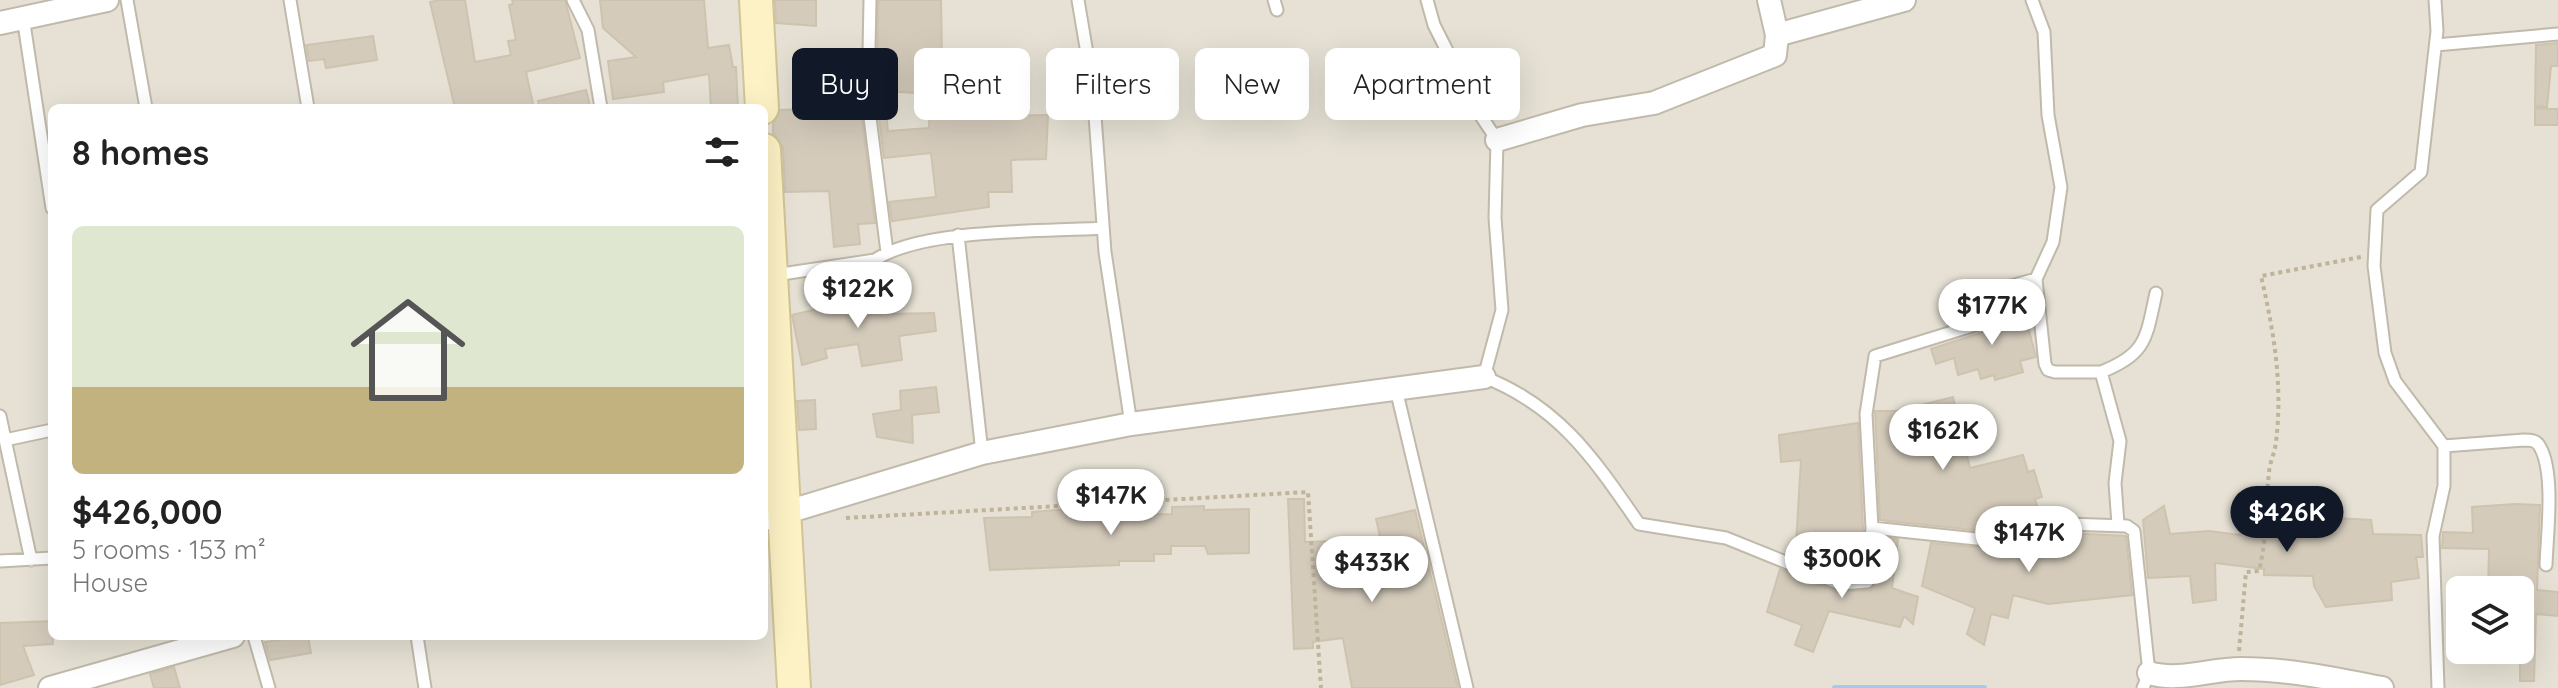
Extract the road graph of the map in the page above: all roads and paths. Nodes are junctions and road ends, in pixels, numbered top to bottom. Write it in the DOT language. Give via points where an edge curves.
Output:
graph roads {
  1 [pos="107,0"];
  2 [pos="127,0"];
  3 [pos="290,0"];
  4 [pos="573,0"];
  5 [pos="756,0"];
  6 [pos="870,0"];
  7 [pos="1078,0"];
  8 [pos="1427,0"];
  9 [pos="1769,0"];
  10 [pos="1904,0"];
  11 [pos="2032,0"];
  12 [pos="2435,0"];
  13 [pos="23,16"];
  14 [pos="0,23"];
  15 [pos="2558,34"];
  16 [pos="1777,35"];
  17 [pos="2436,45"];
  18 [pos="145,104"];
  19 [pos="307,104"];
  20 [pos="600,104"];
  21 [pos="762,104"];
  22 [pos="1497,140"];
  23 [pos="48,182"];
  24 [pos="768,222"];
  25 [pos="1103,228"];
  26 [pos="958,235"];
  27 [pos="887,252"];
  28 [pos="2374,254"];
  29 [pos="771,276"];
  30 [pos="2036,279"];
  31 [pos="2156,293"];
  32 [pos="2101,372"];
  33 [pos="1484,377"];
  34 [pos="1396,389"];
  35 [pos="0,416"];
  36 [pos="1131,424"];
  37 [pos="48,431"];
  38 [pos="5,440"];
  39 [pos="2444,446"];
  40 [pos="982,453"];
  41 [pos="774,516"];
  42 [pos="845,518"];
  43 [pos="2118,524"];
  44 [pos="1872,528"];
  45 [pos="48,558"];
  46 [pos="31,560"];
  47 [pos="0,561"];
  48 [pos="2546,565"];
  49 [pos="219,640"];
  50 [pos="255,640"];
  51 [pos="418,640"];
  52 [pos="2237,669"];
  53 [pos="2281,679"];
  54 [pos="2146,680"];
  55 [pos="50,688"];
  56 [pos="269,688"];
  57 [pos="425,688"];
  58 [pos="794,688"];
  59 [pos="1321,688"];
  60 [pos="1467,688"];
  61 [pos="2382,688"];
  62 [pos="2438,688"];
  1 -- 13 [label="street"];
  2 -- 18 [label="lane"];
  3 -- 19 [label="lane"];
  4 -- 20 [label="lane" via="588,30"];
  5 -- 21 [label="street"];
  6 -- 27 [label="lane" via="868,102"];
  7 -- 25 [label="lane" via="1093,89"];
  8 -- 22 [label="lane" via="1434,25"];
  9 -- 16 [label="street"];
  10 -- 16 [label="street"];
  11 -- 30 [label="lane" via="2044,32 2048,115 2061,187 2053,242"];
  12 -- 17 [label="lane"];
  13 -- 14 [label="street"];
  13 -- 23 [label="lane"];
  15 -- 17 [label="lane"];
  16 -- 22 [label="street" via="1775,55 1654,103 1582,115"];
  17 -- 28 [label="lane" via="2421,172 2377,210"];
  22 -- 33 [label="lane" via="1495,218 1502,310"];
  24 -- 29 [label="street"];
  25 -- 26 [label="lane"];
  25 -- 36 [label="lane"];
  26 -- 27 [label="lane"];
  26 -- 40 [label="lane"];
  27 -- 29 [label="lane" via="875,260"];
  28 -- 39 [label="lane" via="2385,353 2395,381"];
  28 -- 52 [label="path" via="2261,276 2276,338 2279,402 2267,537 2259,571 2246,572"];
  29 -- 41 [label="street"];
  30 -- 32 [label="lane" via="2048,370"];
  30 -- 44 [label="lane" via="1979,295 1975,325 1875,356 1866,414"];
  31 -- 32 [label="lane" via="2145,341 2129,361"];
  32 -- 43 [label="lane" via="2120,441"];
  33 -- 34 [label="street"];
  33 -- 44 [label="lane" via="1553,414 1595,460 1639,524 1726,538 1852,586 1867,582"];
  34 -- 36 [label="street"];
  34 -- 60 [label="lane"];
  35 -- 38 [label="lane"];
  36 -- 40 [label="street"];
  37 -- 38 [label="lane"];
  38 -- 46 [label="lane"];
  39 -- 48 [label="lane" via="2524,440 2540,446 2547,479"];
  39 -- 62 [label="lane" via="2444,486 2433,536"];
  40 -- 41 [label="street"];
  41 -- 58 [label="street"];
  42 -- 59 [label="path" via="1308,492"];
  43 -- 44 [label="lane" via="2066,524 2005,542"];
  43 -- 54 [label="lane" via="2134,531"];
  45 -- 46 [label="lane"];
  46 -- 47 [label="lane"];
  49 -- 55 [label="street"];
  50 -- 56 [label="lane"];
  51 -- 57 [label="lane"];
  52 -- 53 [label="street"];
  52 -- 54 [label="street"];
  53 -- 61 [label="street"];
}
